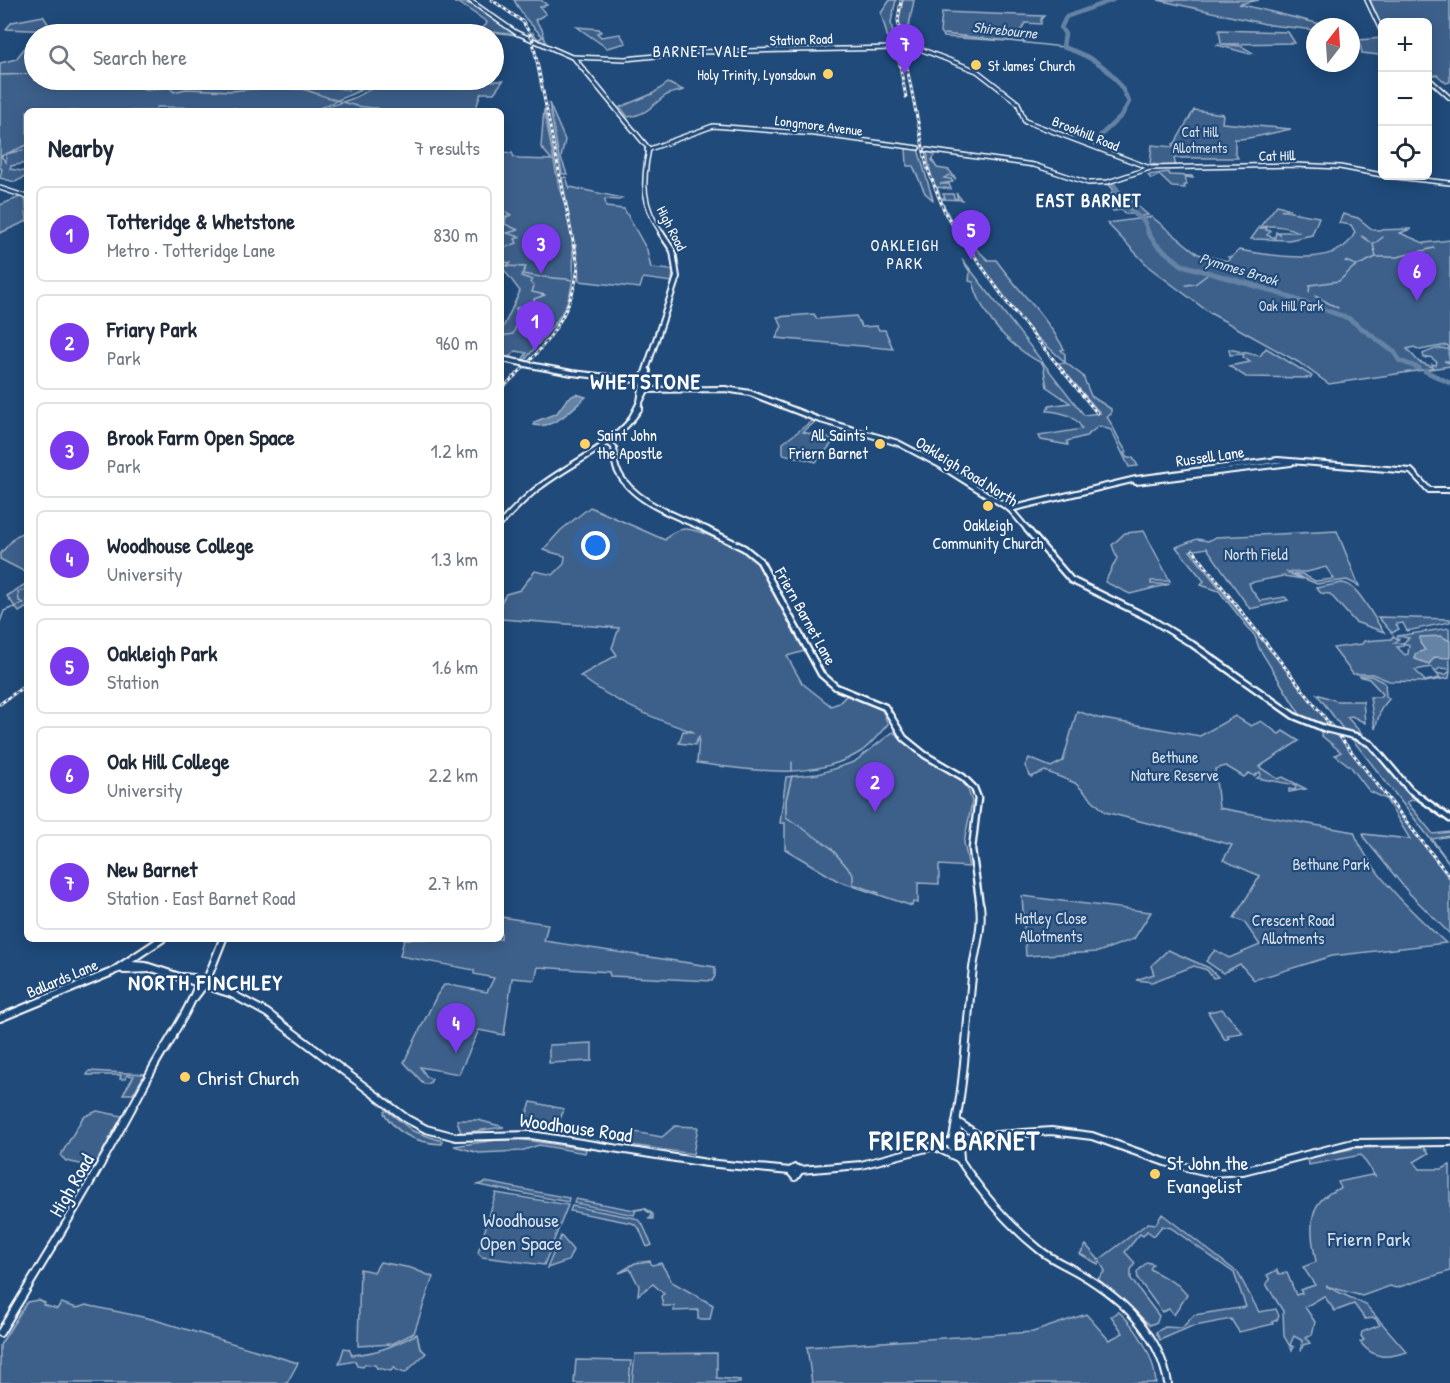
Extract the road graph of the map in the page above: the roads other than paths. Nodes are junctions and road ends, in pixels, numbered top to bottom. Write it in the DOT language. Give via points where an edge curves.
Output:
graph roads {
  1 [pos="469,0"];
  2 [pos="1367,0"];
  3 [pos="1378,22"];
  4 [pos="504,24"];
  5 [pos="504,24"];
  6 [pos="896,48"];
  7 [pos="903,48"];
  8 [pos="563,52"];
  9 [pos="583,55"];
  10 [pos="588,56"];
  11 [pos="574,58"];
  12 [pos="1432,82"];
  13 [pos="1450,98"];
  14 [pos="918,148"];
  15 [pos="647,149"];
  16 [pos="927,150"];
  17 [pos="1148,167"];
  18 [pos="1378,174"];
  19 [pos="1423,180"];
  20 [pos="1450,183"];
  21 [pos="0,188"];
  22 [pos="24,196"];
  23 [pos="504,360"];
  24 [pos="646,381"];
  25 [pos="643,391"];
  26 [pos="609,446"];
  27 [pos="1450,490"];
  28 [pos="1010,509"];
  29 [pos="504,520"];
  30 [pos="1450,819"];
  31 [pos="158,942"];
  32 [pos="222,942"];
  33 [pos="132,964"];
  34 [pos="114,971"];
  35 [pos="202,984"];
  36 [pos="0,1018"];
  37 [pos="958,1121"];
  38 [pos="979,1136"];
  39 [pos="954,1141"];
  40 [pos="1450,1142"];
  41 [pos="935,1146"];
  42 [pos="960,1159"];
  43 [pos="0,1333"];
  44 [pos="1167,1383"];
  1 -- 4 [label="main road"];
  2 -- 3 [label="main road"];
  5 -- 8 [label="main road"];
  6 -- 10 [label="main road, Station Road" via="697,52 625,59"];
  7 -- 17 [label="main road, Brookhill Road" via="920,49 977,71 1018,103 1025,122"];
  8 -- 9 [label="main road"];
  8 -- 11 [label="main road"];
  9 -- 10 [label="main road, Station Road"];
  9 -- 11 [label="main road, Station Road"];
  10 -- 11 [label="main road"];
  11 -- 15 [label="main road"];
  12 -- 13 [label="main road"];
  14 -- 15 [label="main road, Longmore Avenue" via="718,126"];
  15 -- 24 [label="main road, High Road" via="644,176 650,213 669,241 677,269 676,284"];
  16 -- 17 [label="main road" via="1034,165 1088,183 1106,183"];
  17 -- 18 [label="main road, Cat Hill" via="1293,165"];
  19 -- 20 [label="main road"];
  21 -- 22 [label="main road"];
  23 -- 24 [label="main road, bridge" via="572,373"];
  24 -- 25 [label="main road, High Road"];
  25 -- 26 [label="main road, High Road" via="640,408"];
  25 -- 28 [label="main road, Oakleigh Road North" via="742,391 823,421 876,435 928,458"];
  26 -- 29 [label="main road, High Road" via="548,481"];
  26 -- 37 [label="main road, Friern Barnet Lane" via="620,476 644,500 698,524 761,562 826,680 885,707 904,738 974,788 978,798 972,849 982,919 973,968"];
  27 -- 28 [label="main road, Russell Lane" via="1429,490 1410,471 1300,462 1125,482"];
  28 -- 30 [label="main road, Oakleigh Road North, bridge" via="1071,580 1192,644 1294,716 1371,744 1410,790"];
  31 -- 33 [label="main road, Ballards Lane"];
  32 -- 35 [label="main road, High Road"];
  33 -- 34 [label="main road, Woodhouse Road"];
  33 -- 34 [label="main road, Ballards Lane"];
  33 -- 35 [label="main road, Woodhouse Road"];
  34 -- 36 [label="main road, Ballards Lane"];
  35 -- 41 [label="main road, Woodhouse Road" via="267,1012 407,1119 439,1136 454,1139 532,1135 707,1163 789,1171 797,1177 800,1170 861,1165"];
  35 -- 43 [label="main road, High Road" via="105,1161"];
  37 -- 38 [label="main road"];
  37 -- 39 [label="main road, Friern Barnet Lane"];
  38 -- 39 [label="main road, Woodhouse Road"];
  38 -- 40 [label="main road, Woodhouse Road" via="1076,1133 1165,1162 1223,1173 1353,1143"];
  39 -- 41 [label="main road, Woodhouse Road"];
  39 -- 42 [label="main road" via="951,1149"];
  41 -- 42 [label="main road"];
  42 -- 44 [label="main road" via="1038,1250 1087,1278 1135,1317 1158,1349"];
}
